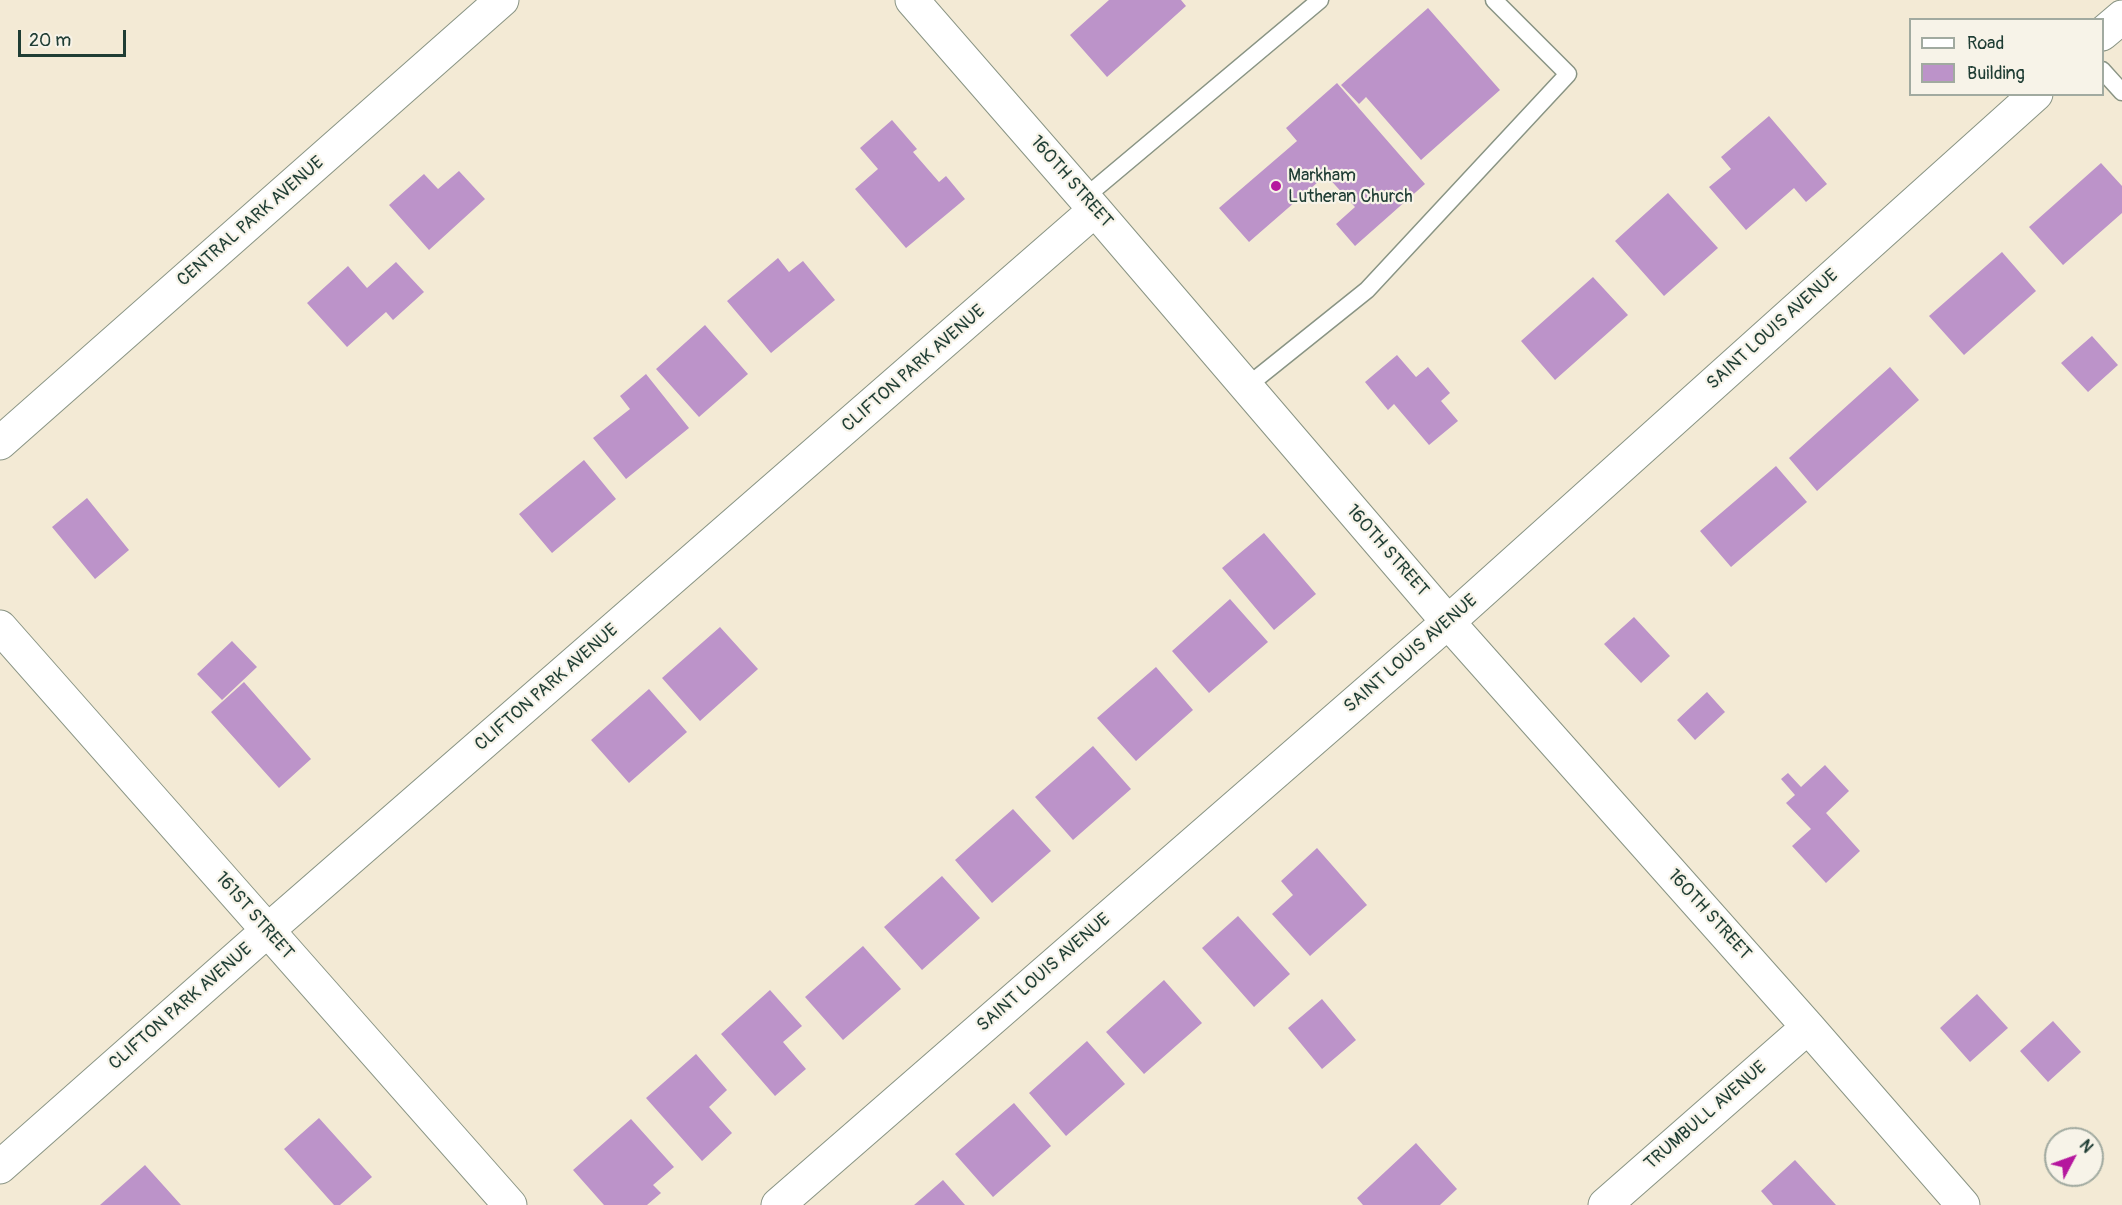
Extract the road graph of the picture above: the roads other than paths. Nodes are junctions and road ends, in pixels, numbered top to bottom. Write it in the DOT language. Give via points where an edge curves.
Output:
graph roads {
  1 [pos="502,0"];
  2 [pos="912,0"];
  3 [pos="1320,0"];
  4 [pos="1494,0"];
  5 [pos="2122,17"];
  6 [pos="2104,33"];
  7 [pos="2104,71"];
  8 [pos="2122,92"];
  9 [pos="2034,96"];
  10 [pos="1090,204"];
  11 [pos="1246,387"];
  12 [pos="0,443"];
  13 [pos="1448,622"];
  14 [pos="0,627"];
  15 [pos="267,931"];
  16 [pos="1808,1027"];
  17 [pos="0,1167"];
  18 [pos="510,1205"];
  19 [pos="778,1205"];
  20 [pos="1605,1205"];
  21 [pos="1964,1205"];
  1 -- 12 [label="street, CENTRAL PARK AVENUE"];
  2 -- 10 [label="street, 160TH STREET"];
  3 -- 10 [label="lane"];
  4 -- 11 [label="lane" via="1568,74 1367,290"];
  5 -- 6 [label="street"];
  7 -- 8 [label="lane"];
  9 -- 13 [label="street, SAINT LOUIS AVENUE"];
  10 -- 11 [label="street, 160TH STREET"];
  10 -- 15 [label="street, CLIFTON PARK AVENUE"];
  11 -- 13 [label="street, 160TH STREET"];
  13 -- 16 [label="street, 160TH STREET"];
  13 -- 19 [label="street, SAINT LOUIS AVENUE"];
  14 -- 15 [label="street, 161ST STREET"];
  15 -- 17 [label="street, CLIFTON PARK AVENUE"];
  15 -- 18 [label="street, 161ST STREET"];
  16 -- 20 [label="street, TRUMBULL AVENUE"];
  16 -- 21 [label="street, 160TH STREET"];
}
